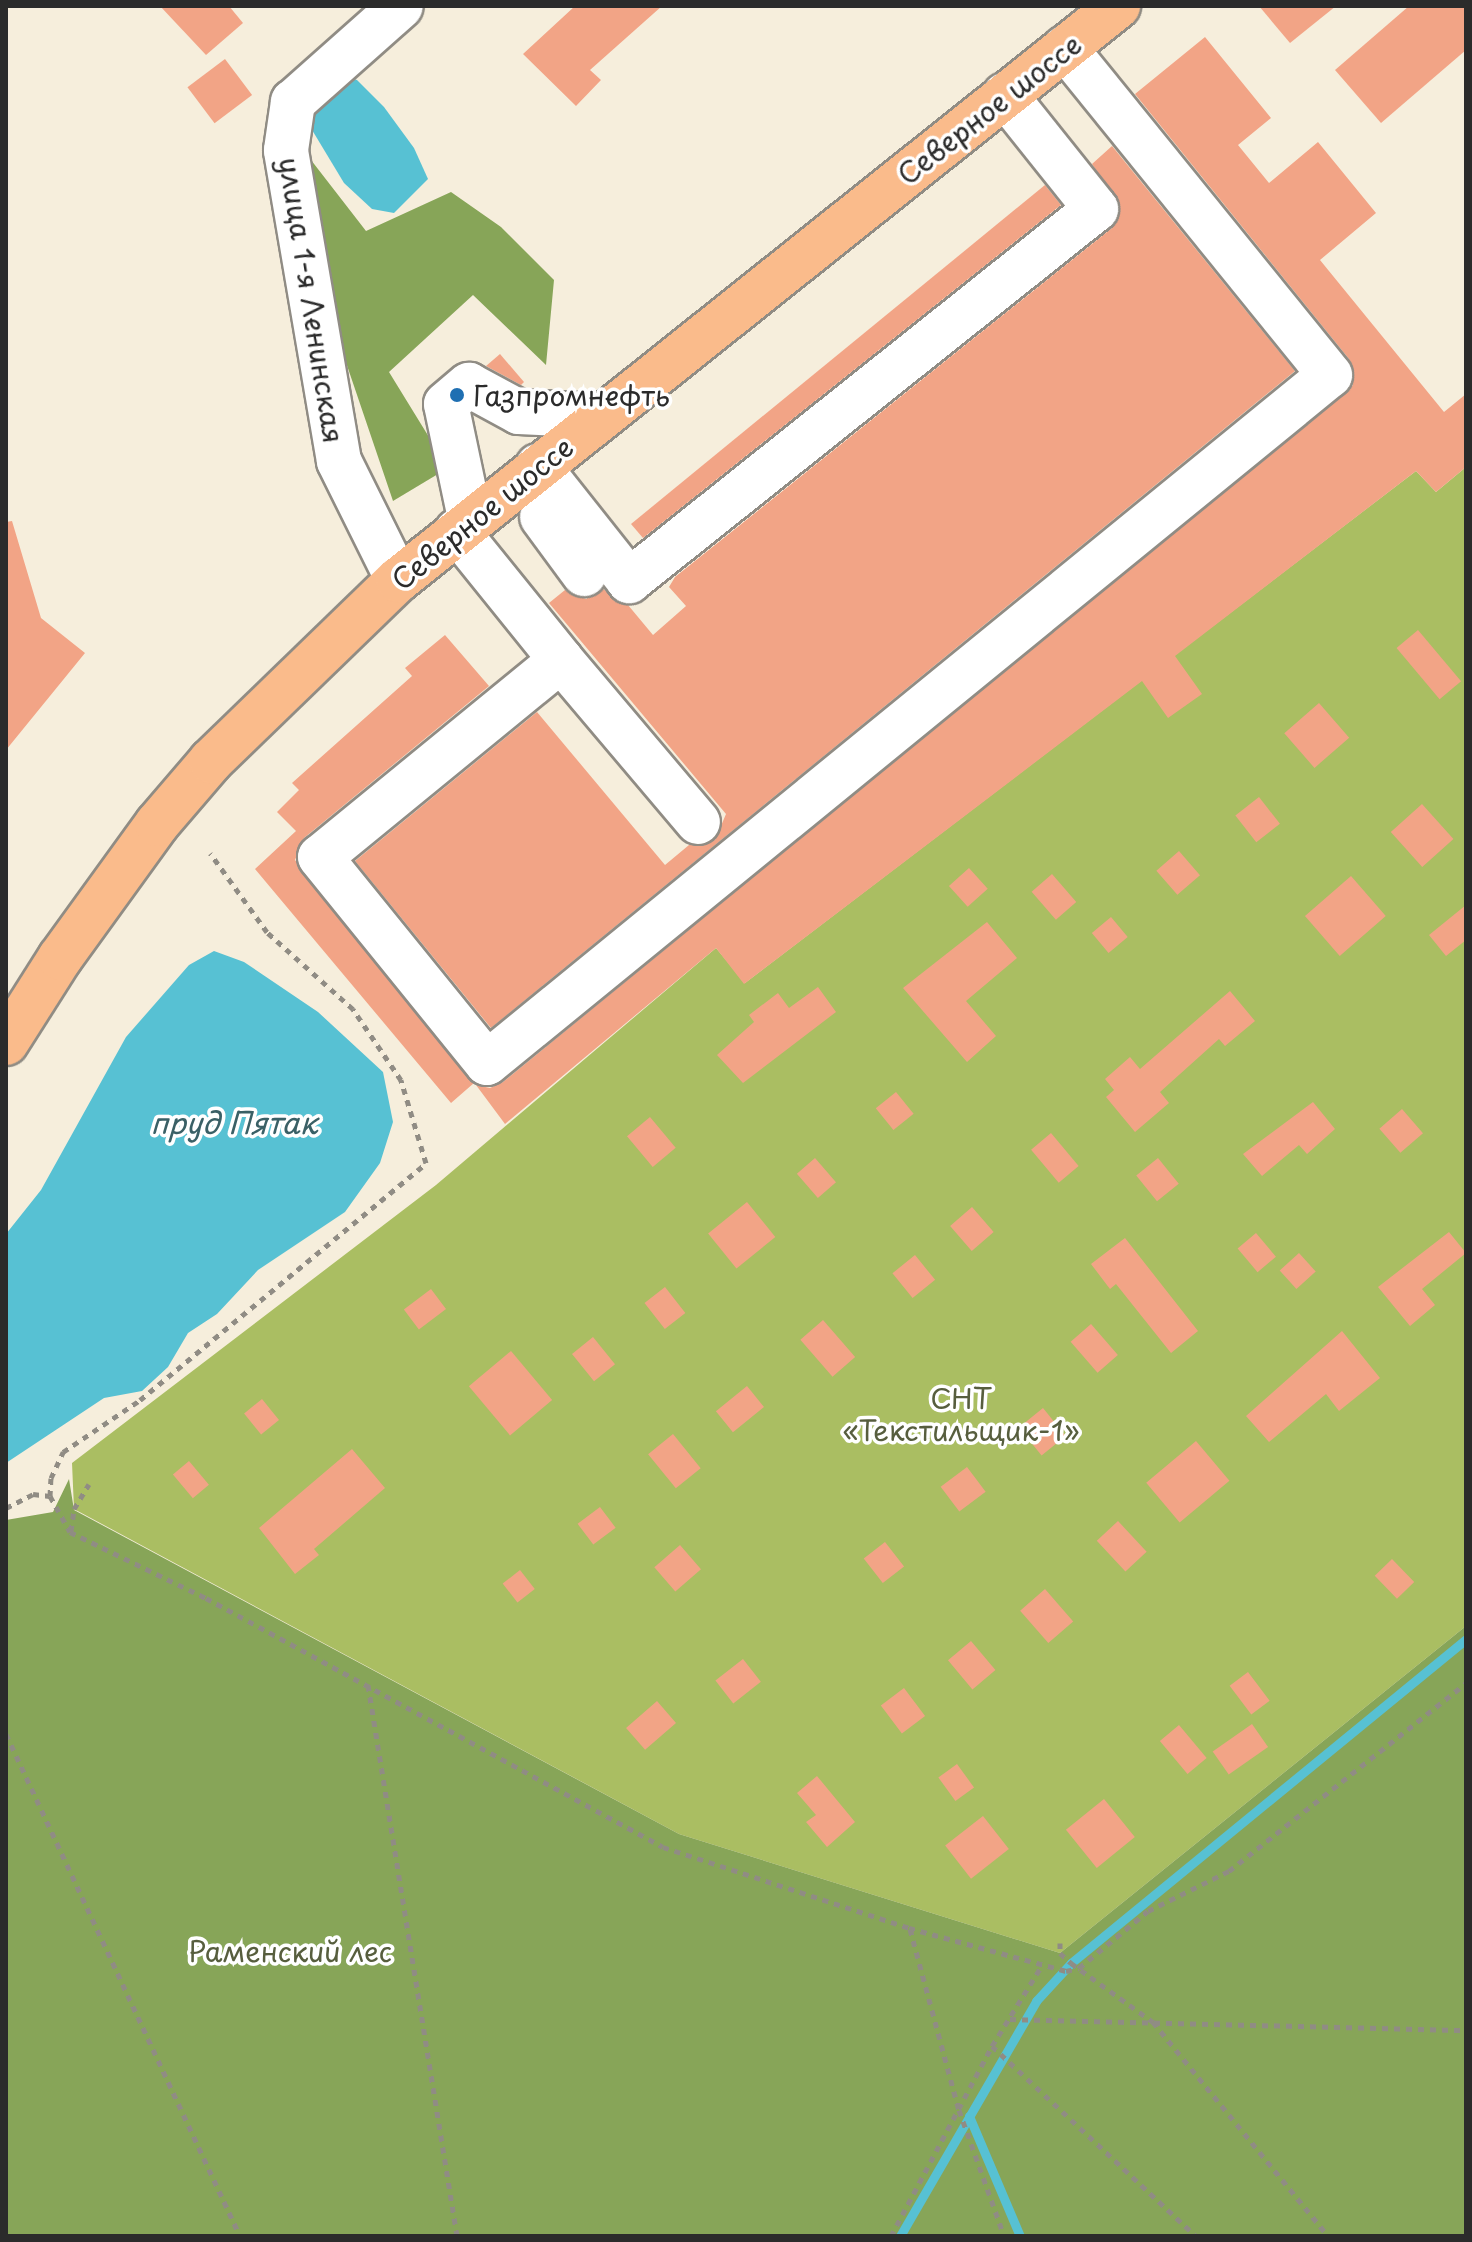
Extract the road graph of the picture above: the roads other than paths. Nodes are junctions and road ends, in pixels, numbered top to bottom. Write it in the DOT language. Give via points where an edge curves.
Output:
graph roads {
  1 [pos="401,6"];
  2 [pos="1118,6"];
  3 [pos="1065,48"];
  4 [pos="1005,95"];
  5 [pos="602,416"];
  6 [pos="528,474"];
  7 [pos="463,525"];
  8 [pos="584,574"];
  9 [pos="398,580"];
  10 [pos="561,660"];
  11 [pos="698,822"];
  12 [pos="6,1043"];
  1 -- 9 [label="street, улица 1-я Ленинская" via="293,102 286,150 339,461"];
  2 -- 3 [label="main road, Северное шоссе"];
  3 -- 4 [label="main road, Северное шоссе"];
  3 -- 10 [label="street" via="1330,375 487,1063 320,857"];
  4 -- 5 [label="main road, Северное шоссе"];
  4 -- 6 [label="street" via="1096,209 629,581"];
  5 -- 6 [label="main road, Северное шоссе"];
  5 -- 7 [label="street" via="519,412 469,385 446,404"];
  6 -- 7 [label="main road, Северное шоссе"];
  6 -- 8 [label="street"];
  7 -- 9 [label="main road, Северное шоссе"];
  7 -- 10 [label="street"];
  9 -- 12 [label="main road, Северное шоссе" via="211,761 157,824"];
  10 -- 11 [label="street"];
}
